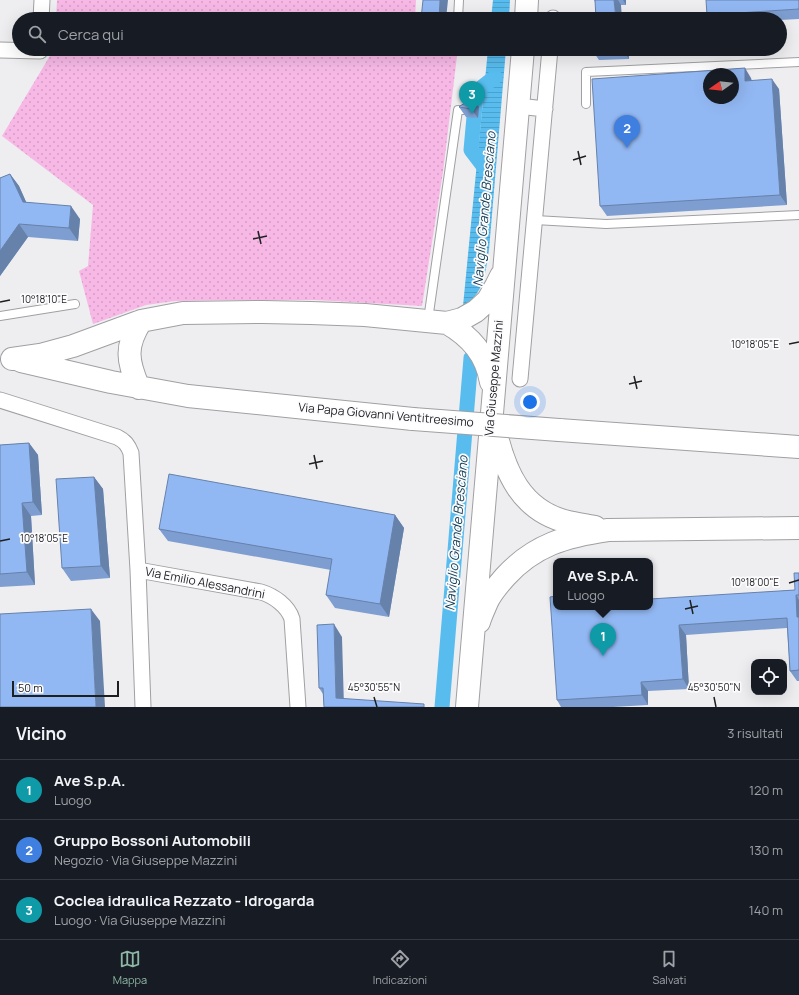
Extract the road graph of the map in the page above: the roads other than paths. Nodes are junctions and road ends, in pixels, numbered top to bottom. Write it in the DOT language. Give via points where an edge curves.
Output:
graph roads {
  1 [pos="42,0"];
  2 [pos="459,0"];
  3 [pos="527,0"];
  4 [pos="42,12"];
  5 [pos="458,12"];
  6 [pos="526,12"];
  7 [pos="0,50"];
  8 [pos="12,50"];
  9 [pos="522,56"];
  10 [pos="549,56"];
  11 [pos="799,62"];
  12 [pos="586,104"];
  13 [pos="518,106"];
  14 [pos="545,109"];
  15 [pos="467,110"];
  16 [pos="799,215"];
  17 [pos="534,220"];
  18 [pos="503,270"];
  19 [pos="75,304"];
  20 [pos="0,316"];
  21 [pos="141,321"];
  22 [pos="437,322"];
  23 [pos="6,358"];
  24 [pos="520,379"];
  25 [pos="138,388"];
  26 [pos="493,390"];
  27 [pos="0,400"];
  28 [pos="491,413"];
  29 [pos="799,447"];
  30 [pos="799,528"];
  31 [pos="608,530"];
  32 [pos="138,570"];
  33 [pos="472,638"];
  34 [pos="143,707"];
  35 [pos="298,707"];
  36 [pos="467,707"];
  1 -- 4 [label="street"];
  2 -- 5 [label="lane"];
  3 -- 6 [label="street"];
  7 -- 8 [label="street"];
  9 -- 13 [label="street, Via Giuseppe Mazzini"];
  10 -- 14 [label="street"];
  11 -- 12 [label="lane" via="586,72"];
  13 -- 14 [label="street"];
  13 -- 18 [label="street, Via Giuseppe Mazzini"];
  14 -- 17 [label="street"];
  15 -- 22 [label="lane" via="458,110"];
  16 -- 17 [label="lane" via="606,224 585,219"];
  17 -- 24 [label="street"];
  18 -- 22 [label="street" via="488,300 480,307 462,318"];
  18 -- 26 [label="street, Via Giuseppe Mazzini"];
  19 -- 20 [label="lane"];
  21 -- 22 [label="street" via="183,313 263,312 365,315"];
  21 -- 23 [label="street" via="67,348 40,355"];
  21 -- 25 [label="street" via="129,348 131,368"];
  22 -- 26 [label="street" via="461,332 474,343 490,373"];
  23 -- 25 [label="street, Via Papa Giovanni Ventitreesimo"];
  25 -- 29 [label="street, Via Papa Giovanni Ventitreesimo, bridge" via="188,396 413,419"];
  26 -- 28 [label="street, Via Giuseppe Mazzini"];
  27 -- 32 [label="street, Via Emilio Alessandrini" via="117,437 129,446"];
  28 -- 31 [label="street" via="499,448 511,480 528,502 554,518"];
  28 -- 33 [label="street, Via Giuseppe Mazzini"];
  30 -- 31 [label="street"];
  31 -- 33 [label="street" via="564,538 527,557 512,570 487,601"];
  32 -- 34 [label="street, Via Emilio Alessandrini"];
  32 -- 35 [label="street, Via Emilio Alessandrini" via="261,592 286,607 292,619"];
  33 -- 36 [label="street, Via Giuseppe Mazzini"];
}
